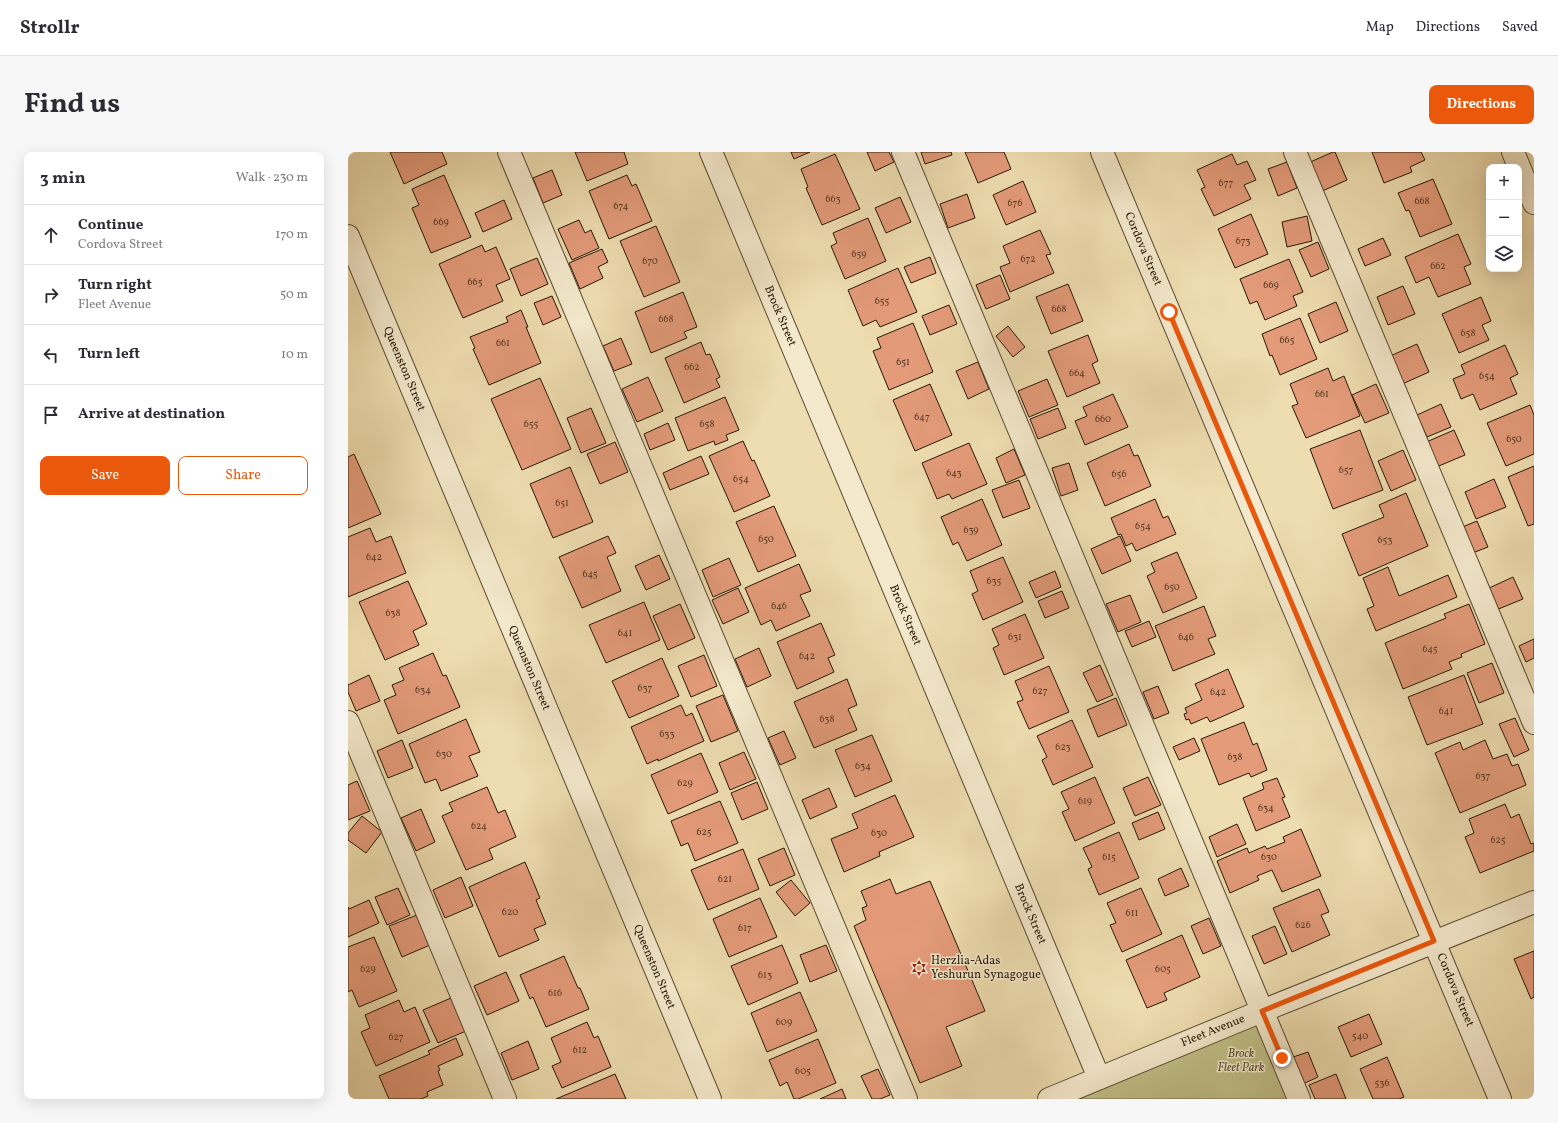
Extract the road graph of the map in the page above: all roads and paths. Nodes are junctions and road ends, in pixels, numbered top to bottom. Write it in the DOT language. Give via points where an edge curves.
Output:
graph roads {
  1 [pos="509,152"];
  2 [pos="711,152"];
  3 [pos="903,152"];
  4 [pos="1102,152"];
  5 [pos="1295,152"];
  6 [pos="1513,152"];
  7 [pos="1534,203"];
  8 [pos="348,236"];
  9 [pos="348,722"];
  10 [pos="1534,724"];
  11 [pos="1534,902"];
  12 [pos="1434,941"];
  13 [pos="1262,1011"];
  14 [pos="1099,1078"];
  15 [pos="505,1099"];
  16 [pos="710,1099"];
  17 [pos="906,1099"];
  18 [pos="1049,1099"];
  19 [pos="1299,1099"];
  20 [pos="1500,1099"];
  1 -- 17 [label="street"];
  2 -- 14 [label="street, Brock Street"];
  3 -- 13 [label="street"];
  4 -- 12 [label="street, Cordova Street"];
  5 -- 10 [label="street"];
  6 -- 7 [label="street"];
  8 -- 16 [label="street, Queenston Street"];
  9 -- 15 [label="street"];
  11 -- 12 [label="street, Fleet Avenue"];
  12 -- 13 [label="street, Fleet Avenue"];
  12 -- 20 [label="street, Cordova Street"];
  13 -- 14 [label="street, Fleet Avenue"];
  13 -- 19 [label="street"];
  14 -- 18 [label="street, Fleet Avenue"];
}
